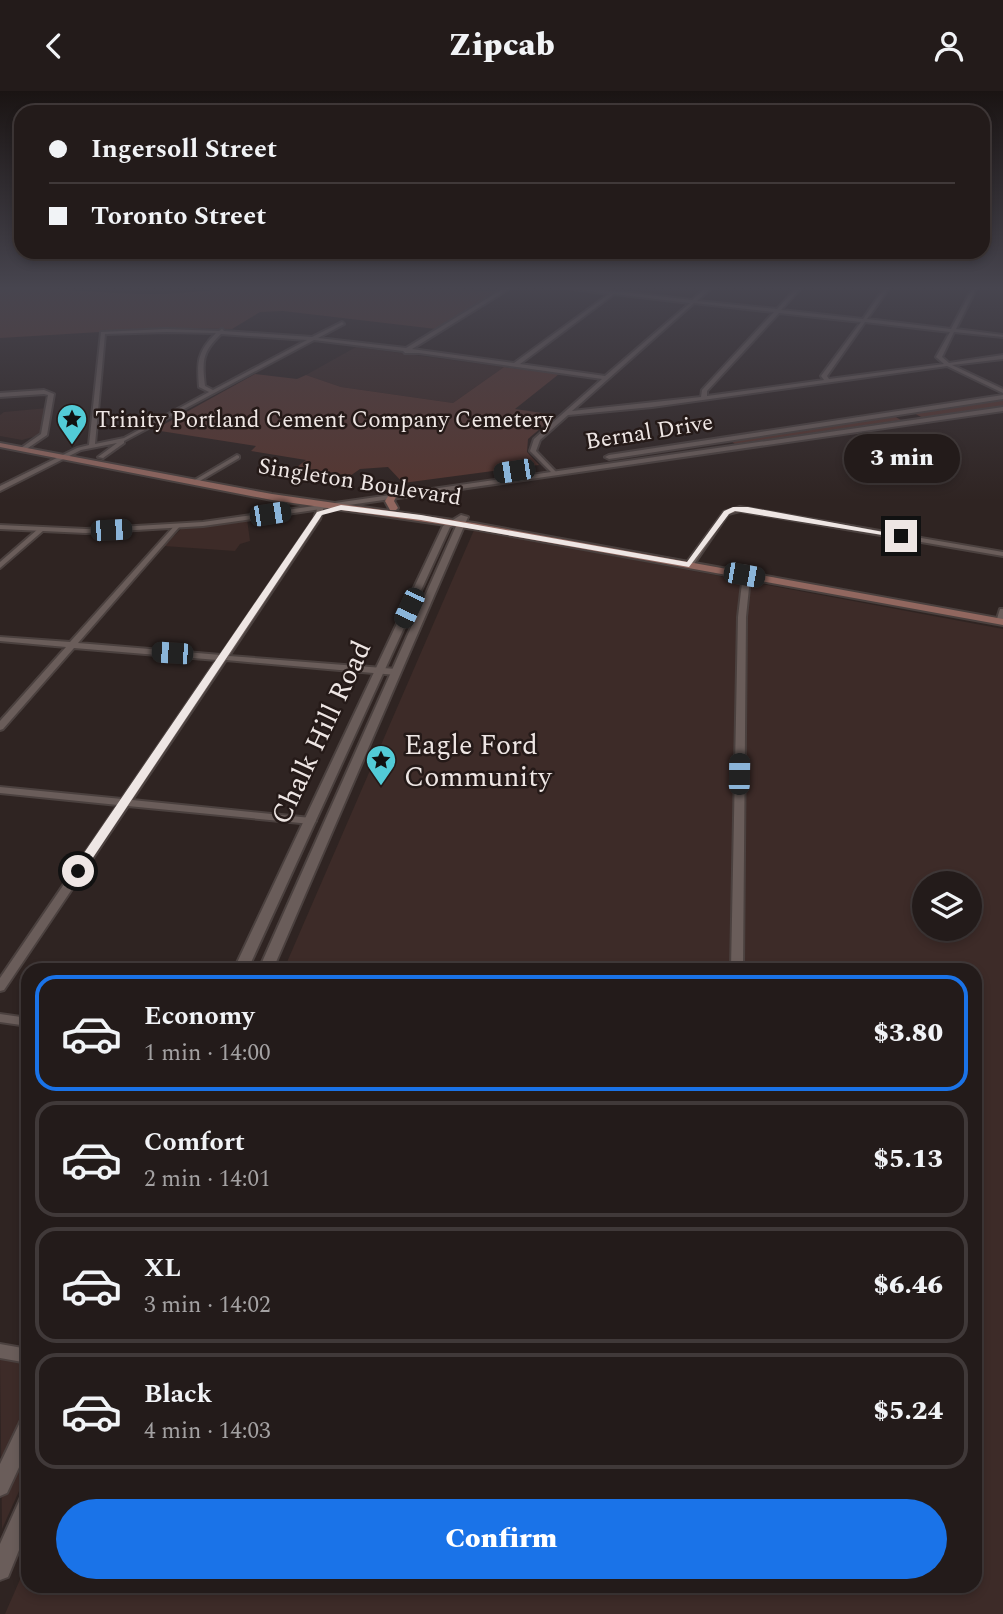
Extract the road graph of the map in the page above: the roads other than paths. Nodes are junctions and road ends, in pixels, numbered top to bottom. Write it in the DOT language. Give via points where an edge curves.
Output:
graph roads {
  1 [pos="101,358"];
  2 [pos="199,358"];
  3 [pos="276,358"];
  4 [pos="456,358"];
  5 [pos="525,358"];
  6 [pos="630,358"];
  7 [pos="734,358"];
  8 [pos="836,358"];
  9 [pos="940,358"];
  10 [pos="994,358"];
  11 [pos="946,364"];
  12 [pos="514,366"];
  13 [pos="607,378"];
  14 [pos="828,381"];
  15 [pos="1003,391"];
  16 [pos="213,392"];
  17 [pos="0,395"];
  18 [pos="1003,397"];
  19 [pos="704,398"];
  20 [pos="1003,409"];
  21 [pos="898,412"];
  22 [pos="568,413"];
  23 [pos="915,422"];
  24 [pos="0,439"];
  25 [pos="126,439"];
  26 [pos="713,440"];
  27 [pos="0,445"];
  28 [pos="92,445"];
  29 [pos="27,447"];
  30 [pos="726,448"];
  31 [pos="660,450"];
  32 [pos="73,452"];
  33 [pos="63,456"];
  34 [pos="101,457"];
  35 [pos="237,457"];
  36 [pos="625,463"];
  37 [pos="548,466"];
  38 [pos="554,473"];
  39 [pos="205,476"];
  40 [pos="196,481"];
  41 [pos="0,482"];
  42 [pos="13,483"];
  43 [pos="0,489"];
  44 [pos="272,496"];
  45 [pos="392,497"];
  46 [pos="305,502"];
  47 [pos="345,505"];
  48 [pos="266,508"];
  49 [pos="393,508"];
  50 [pos="322,509"];
  51 [pos="295,510"];
  52 [pos="459,521"];
  53 [pos="177,525"];
  54 [pos="0,527"];
  55 [pos="40,530"];
  56 [pos="1003,554"];
  57 [pos="691,561"];
  58 [pos="0,566"];
  59 [pos="746,571"];
  60 [pos="1002,617"];
  61 [pos="0,639"];
  62 [pos="73,645"];
  63 [pos="222,657"];
  64 [pos="379,670"];
  65 [pos="396,671"];
  66 [pos="0,727"];
  67 [pos="337,765"];
  68 [pos="355,768"];
  69 [pos="326,788"];
  70 [pos="0,790"];
  71 [pos="345,790"];
  72 [pos="124,802"];
  73 [pos="311,821"];
  74 [pos="259,931"];
  75 [pos="282,934"];
  76 [pos="244,963"];
  77 [pos="269,963"];
  78 [pos="737,963"];
  79 [pos="0,987"];
  80 [pos="0,1018"];
  81 [pos="21,1021"];
  82 [pos="0,1351"];
  83 [pos="21,1355"];
  84 [pos="21,1442"];
  85 [pos="0,1486"];
  86 [pos="21,1520"];
  87 [pos="0,1569"];
  1 -- 28 [label="street"];
  2 -- 16 [label="street" via="202,387"];
  3 -- 16 [label="street"];
  4 -- 12 [label="street"];
  5 -- 12 [label="street"];
  6 -- 13 [label="street"];
  7 -- 19 [label="street" via="704,391"];
  8 -- 14 [label="street" via="824,376"];
  9 -- 11 [label="street"];
  10 -- 11 [label="street"];
  11 -- 14 [label="street"];
  11 -- 15 [label="street"];
  12 -- 13 [label="street"];
  13 -- 22 [label="street"];
  14 -- 19 [label="street"];
  16 -- 25 [label="street"];
  17 -- 29 [label="street" via="51,394 44,435"];
  18 -- 21 [label="street, Bernal Drive"];
  19 -- 22 [label="street"];
  20 -- 23 [label="street, Bernal Drive"];
  21 -- 23 [label="street"];
  21 -- 26 [label="street, Bernal Drive"];
  22 -- 37 [label="street" via="534,443 533,451"];
  23 -- 30 [label="street, Bernal Drive"];
  24 -- 29 [label="main road, Singleton Boulevard"];
  25 -- 28 [label="street"];
  25 -- 34 [label="street"];
  26 -- 30 [label="street"];
  26 -- 31 [label="street, Bernal Drive"];
  27 -- 29 [label="main road, Singleton Boulevard"];
  28 -- 32 [label="street"];
  29 -- 32 [label="main road, Singleton Boulevard"];
  29 -- 33 [label="main road, Singleton Boulevard"];
  30 -- 36 [label="street, Bernal Drive"];
  31 -- 36 [label="street" via="657,455"];
  31 -- 37 [label="street, Bernal Drive"];
  32 -- 33 [label="street"];
  32 -- 34 [label="main road, Singleton Boulevard"];
  33 -- 40 [label="main road, Singleton Boulevard"];
  33 -- 42 [label="street"];
  34 -- 39 [label="main road, Singleton Boulevard"];
  35 -- 39 [label="street"];
  36 -- 38 [label="street, Bernal Drive"];
  37 -- 38 [label="street"];
  37 -- 50 [label="street, Bernal Drive"];
  38 -- 45 [label="street, Bernal Drive"];
  39 -- 40 [label="street"];
  39 -- 50 [label="main road, Singleton Boulevard"];
  40 -- 44 [label="main road, Singleton Boulevard"];
  41 -- 42 [label="street"];
  42 -- 43 [label="street"];
  44 -- 46 [label="main road, Singleton Boulevard"];
  44 -- 48 [label="main road" via="274,502"];
  45 -- 47 [label="street, Bernal Drive"];
  45 -- 49 [label="main road"];
  46 -- 48 [label="street"];
  46 -- 50 [label="main road, Singleton Boulevard"];
  47 -- 49 [label="main road, Singleton Boulevard"];
  47 -- 50 [label="main road, Singleton Boulevard"];
  47 -- 52 [label="main road, Singleton Boulevard"];
  48 -- 53 [label="street"];
  49 -- 52 [label="main road, Singleton Boulevard"];
  50 -- 51 [label="street" via="309,513"];
  50 -- 63 [label="street"];
  51 -- 53 [label="street"];
  52 -- 57 [label="main road, Singleton Boulevard"];
  52 -- 64 [label="street, Chalk Hill Road" via="447,526"];
  52 -- 65 [label="street, Chalk Hill Road"];
  53 -- 55 [label="street"];
  53 -- 62 [label="street"];
  54 -- 55 [label="street"];
  55 -- 58 [label="street"];
  56 -- 57 [label="street" via="733,509"];
  57 -- 59 [label="main road, Singleton Boulevard"];
  59 -- 60 [label="main road, Singleton Boulevard"];
  59 -- 78 [label="street"];
  61 -- 62 [label="street"];
  62 -- 63 [label="street"];
  62 -- 66 [label="street"];
  63 -- 64 [label="street"];
  63 -- 72 [label="street"];
  64 -- 65 [label="street"];
  64 -- 67 [label="street, Chalk Hill Road"];
  65 -- 68 [label="street, Chalk Hill Road"];
  67 -- 68 [label="street"];
  67 -- 69 [label="street, Chalk Hill Road"];
  68 -- 71 [label="street, Chalk Hill Road"];
  69 -- 71 [label="street"];
  69 -- 73 [label="street, Chalk Hill Road"];
  70 -- 72 [label="street"];
  71 -- 75 [label="street, Chalk Hill Road"];
  72 -- 73 [label="street"];
  72 -- 79 [label="street"];
  73 -- 74 [label="street, Chalk Hill Road"];
  74 -- 75 [label="street"];
  74 -- 76 [label="street, Chalk Hill Road"];
  75 -- 77 [label="street, Chalk Hill Road"];
  80 -- 81 [label="street"];
  82 -- 83 [label="street"];
  84 -- 85 [label="street"];
  86 -- 87 [label="street"];
}
